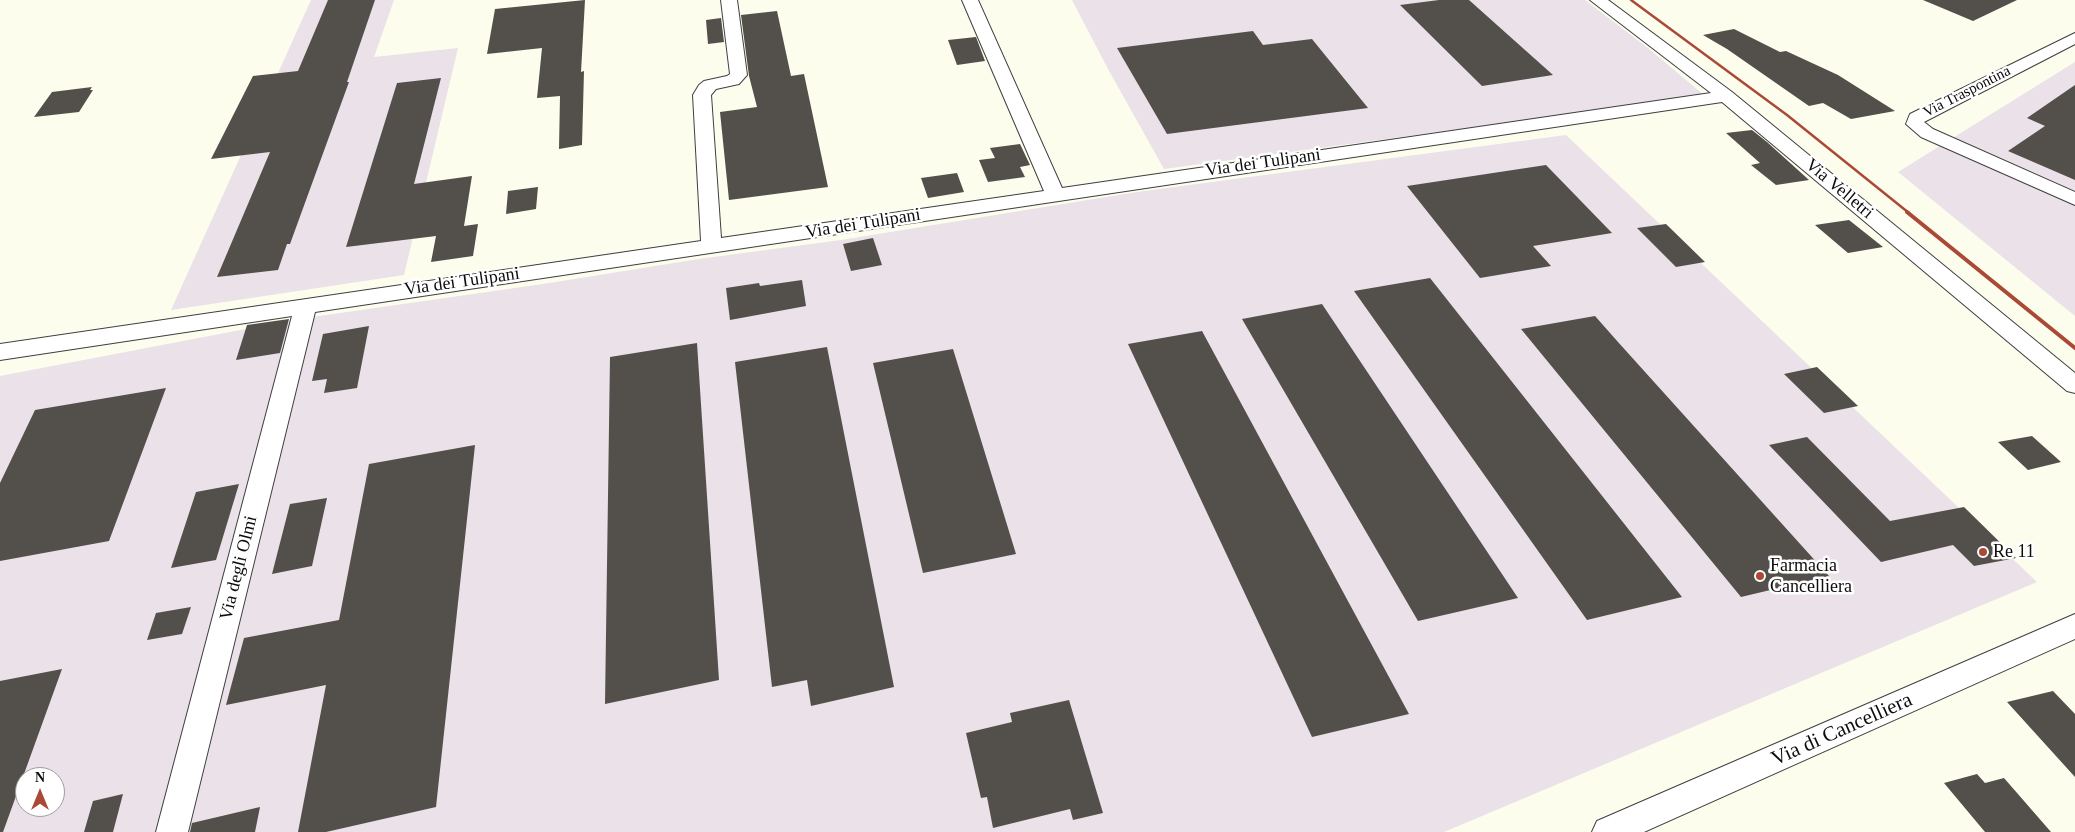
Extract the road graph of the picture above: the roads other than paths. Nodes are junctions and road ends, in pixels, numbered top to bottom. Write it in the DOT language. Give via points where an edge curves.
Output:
graph roads {
  1 [pos="729,0"];
  2 [pos="970,0"];
  3 [pos="1598,0"];
  4 [pos="2075,38"];
  5 [pos="1726,96"];
  6 [pos="1055,194"];
  7 [pos="2075,199"];
  8 [pos="711,246"];
  9 [pos="306,305"];
  10 [pos="0,352"];
  11 [pos="2075,385"];
  12 [pos="2075,626"];
  13 [pos="172,832"];
  14 [pos="1608,832"];
  1 -- 8 [label="street" via="739,75 733,80 710,85 702,96"];
  2 -- 6 [label="street"];
  3 -- 5 [label="street, Via Velletri"];
  4 -- 7 [label="street, Via Traspontina" via="1916,118 1915,124 1927,133"];
  5 -- 6 [label="street, Via dei Tulipani"];
  5 -- 11 [label="street, Via Velletri"];
  6 -- 8 [label="street, Via dei Tulipani" via="838,220"];
  8 -- 9 [label="street, Via dei Tulipani"];
  9 -- 10 [label="street, Via dei Tulipani"];
  9 -- 13 [label="street, Via degli Olmi"];
  12 -- 14 [label="street, Via di Cancelliera"];
}
